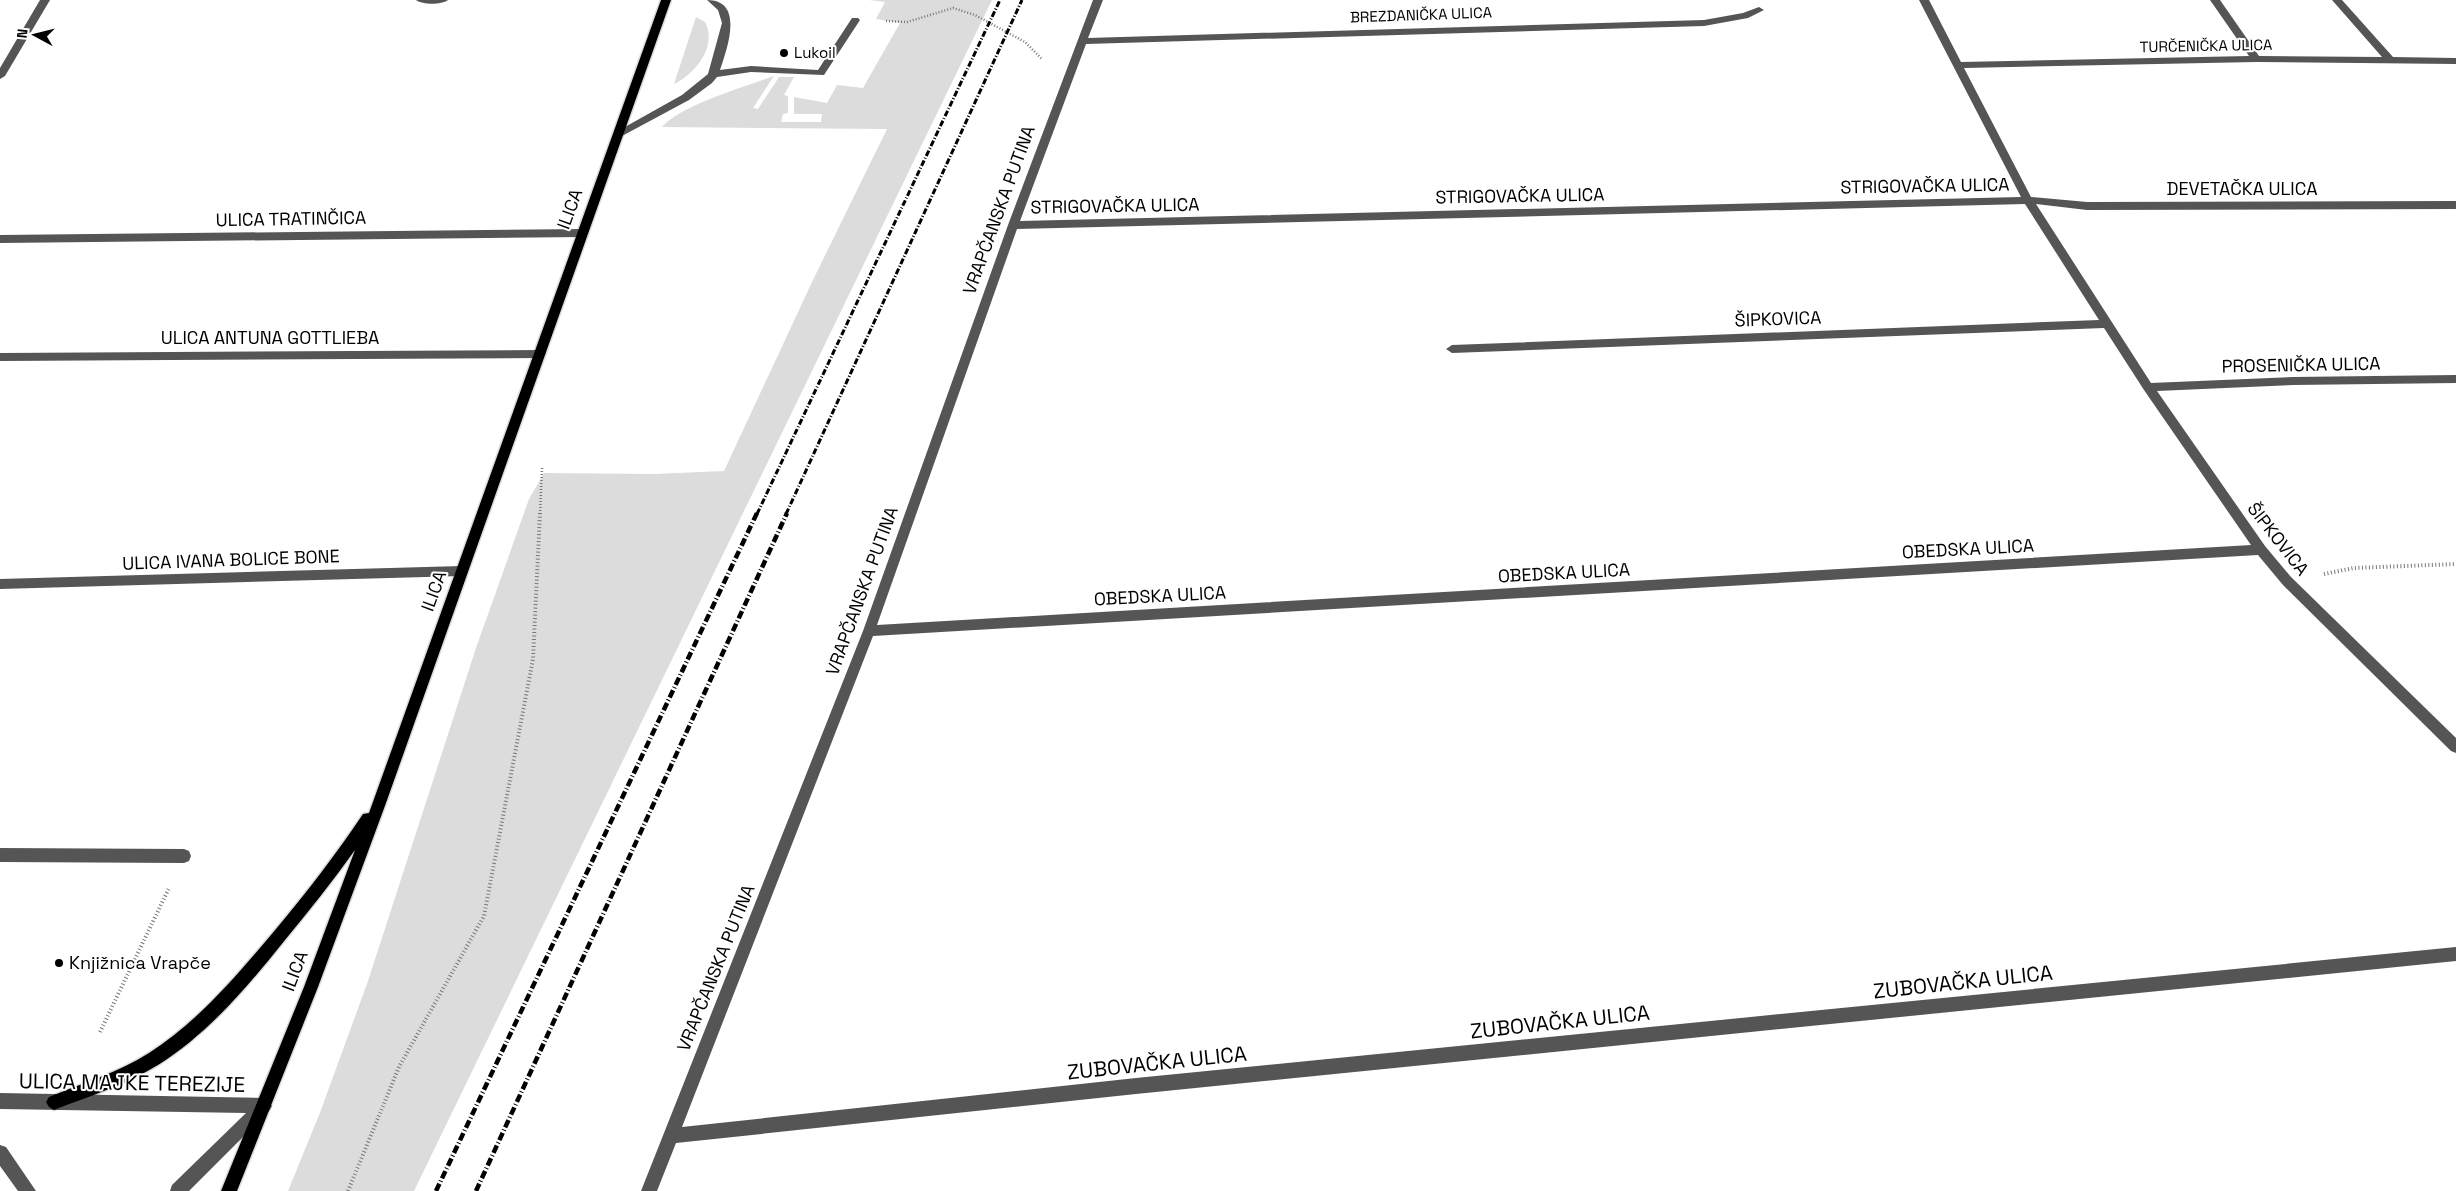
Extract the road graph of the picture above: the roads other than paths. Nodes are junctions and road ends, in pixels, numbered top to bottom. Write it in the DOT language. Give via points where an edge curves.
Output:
graph roads {
  1 [pos="45,0"];
  2 [pos="421,0"];
  3 [pos="443,0"];
  4 [pos="666,0"];
  5 [pos="712,0"];
  6 [pos="1098,0"];
  7 [pos="1924,0"];
  8 [pos="2214,0"];
  9 [pos="2337,0"];
  10 [pos="1759,10"];
  11 [pos="855,20"];
  12 [pos="1083,41"];
  13 [pos="2256,59"];
  14 [pos="2391,61"];
  15 [pos="2456,61"];
  16 [pos="1957,65"];
  17 [pos="714,74"];
  18 [pos="0,76"];
  19 [pos="619,134"];
  20 [pos="2028,200"];
  21 [pos="2456,205"];
  22 [pos="1012,226"];
  23 [pos="583,233"];
  24 [pos="0,240"];
  25 [pos="2106,324"];
  26 [pos="1452,349"];
  27 [pos="540,354"];
  28 [pos="0,357"];
  29 [pos="2456,379"];
  30 [pos="2148,387"];
  31 [pos="2261,550"];
  32 [pos="462,571"];
  33 [pos="0,584"];
  34 [pos="869,631"];
  35 [pos="2456,747"];
  36 [pos="379,803"];
  37 [pos="0,855"];
  38 [pos="184,856"];
  39 [pos="2456,954"];
  40 [pos="0,1101"];
  41 [pos="54,1102"];
  42 [pos="264,1106"];
  43 [pos="670,1136"];
  44 [pos="0,1153"];
  45 [pos="28,1191"];
  46 [pos="178,1191"];
  47 [pos="229,1191"];
  48 [pos="649,1191"];
  1 -- 18 [label="street"];
  2 -- 3 [label="street"];
  4 -- 19 [label="main road, ILICA"];
  5 -- 17 [label="street" via="726,14 728,23"];
  6 -- 12 [label="street, VRAPČANSKA PUTINA"];
  7 -- 16 [label="street, ŠIPKOVICA"];
  8 -- 13 [label="street"];
  9 -- 14 [label="street"];
  10 -- 12 [label="street, BREZDANIČKA ULICA" via="1746,16 1704,23"];
  11 -- 17 [label="street" via="821,74 750,69"];
  12 -- 22 [label="street, VRAPČANSKA PUTINA"];
  13 -- 14 [label="street, TURČENIČKA ULICA"];
  13 -- 16 [label="street, TURČENIČKA ULICA"];
  14 -- 15 [label="street, TURČENIČKA ULICA"];
  16 -- 20 [label="street, ŠIPKOVICA"];
  17 -- 19 [label="street" via="707,83"];
  19 -- 23 [label="main road, ILICA"];
  20 -- 21 [label="street, DEVETAČKA ULICA" via="2087,206"];
  20 -- 22 [label="street, STRIGOVAČKA ULICA"];
  20 -- 25 [label="street, ŠIPKOVICA"];
  22 -- 34 [label="street, VRAPČANSKA PUTINA"];
  23 -- 24 [label="street, ULICA TRATINČICA"];
  23 -- 27 [label="main road, ILICA"];
  25 -- 26 [label="street, ŠIPKOVICA"];
  25 -- 30 [label="street, ŠIPKOVICA"];
  27 -- 28 [label="street, ULICA ANTUNA GOTTLIEBA"];
  27 -- 32 [label="main road, ILICA"];
  29 -- 30 [label="street, PROSENIČKA ULICA"];
  30 -- 31 [label="street, ŠIPKOVICA"];
  31 -- 34 [label="street, OBEDSKA ULICA"];
  31 -- 35 [label="street, ŠIPKOVICA" via="2287,581"];
  32 -- 33 [label="street, ULICA IVANA BOLICE BONE"];
  32 -- 36 [label="main road, ILICA"];
  34 -- 43 [label="street, VRAPČANSKA PUTINA"];
  36 -- 41 [label="main road" via="316,892 254,968 187,1035 126,1074"];
  36 -- 42 [label="main road, ILICA"];
  37 -- 38 [label="street"];
  39 -- 43 [label="street, ZUBOVAČKA ULICA"];
  40 -- 41 [label="street, ULICA MAJKE TEREZIJE"];
  41 -- 42 [label="street, ULICA MAJKE TEREZIJE"];
  42 -- 46 [label="street"];
  42 -- 47 [label="main road, ILICA"];
  43 -- 48 [label="street, VRAPČANSKA PUTINA"];
  44 -- 45 [label="street"];
}
